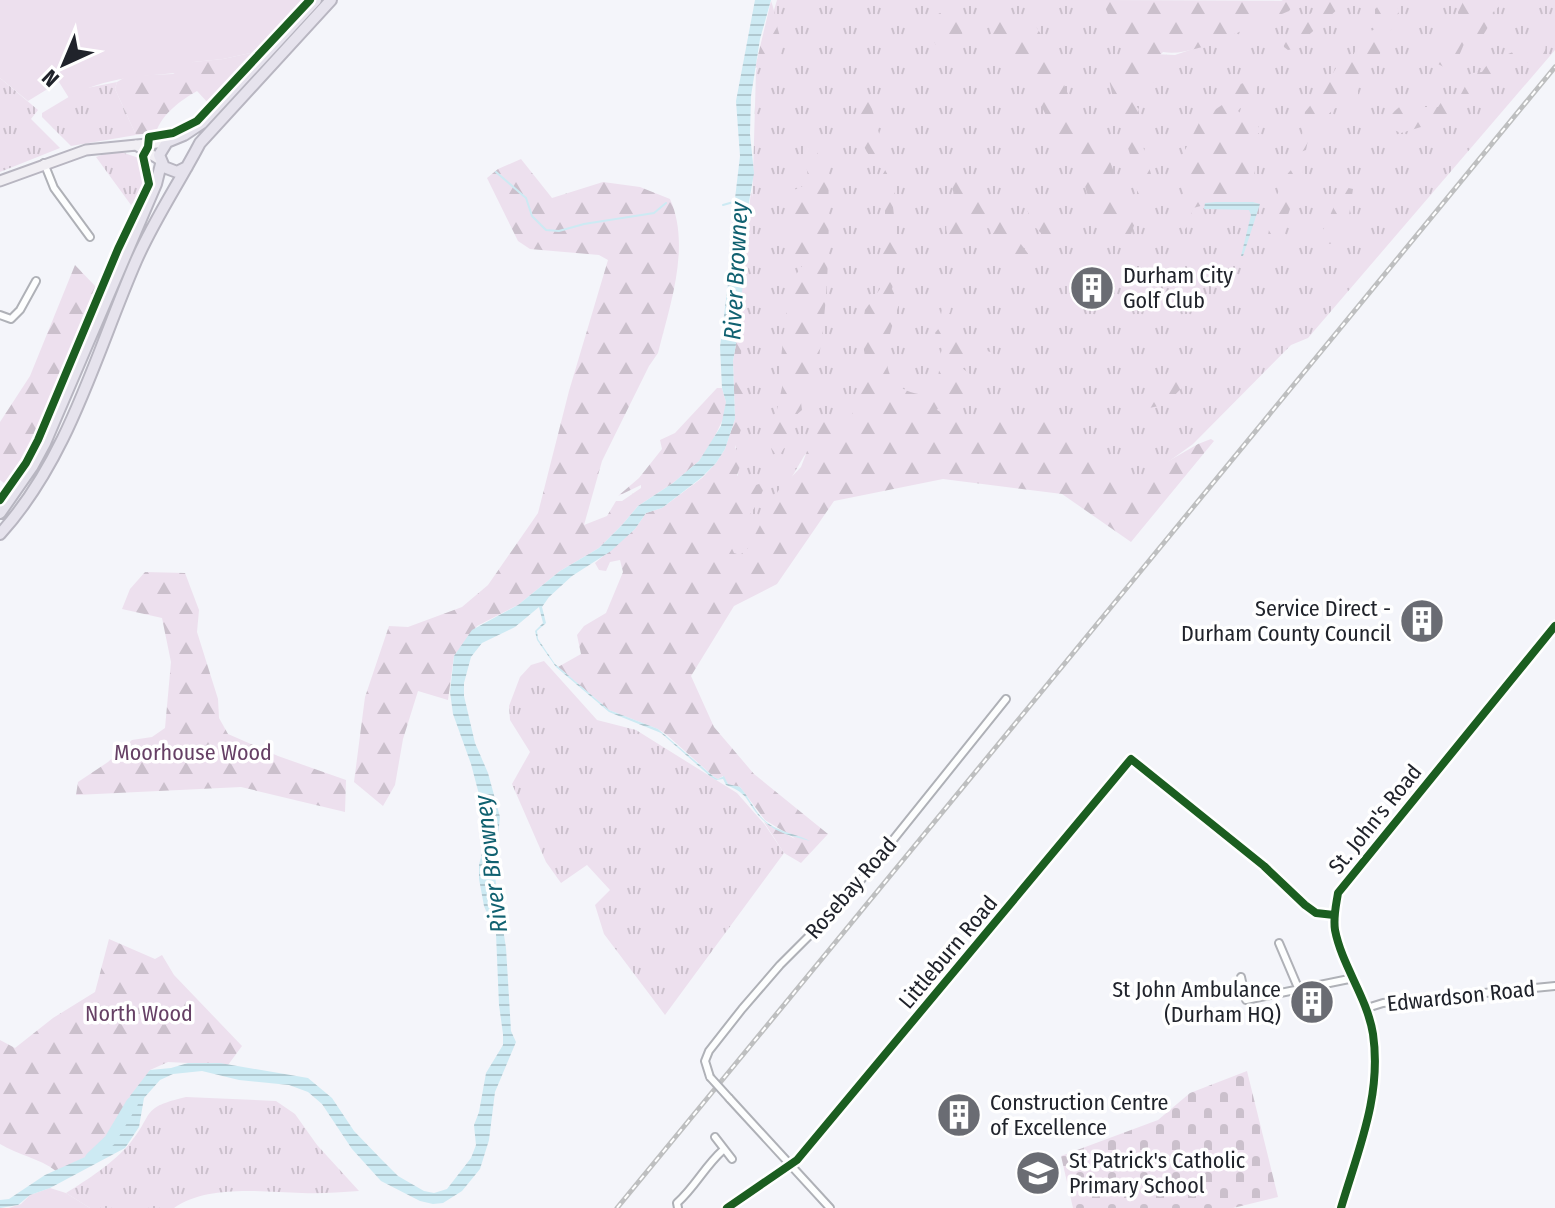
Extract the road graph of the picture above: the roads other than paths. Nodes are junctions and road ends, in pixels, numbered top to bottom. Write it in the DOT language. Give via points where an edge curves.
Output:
graph roads {
  1 [pos="316,0"];
  2 [pos="331,0"];
  3 [pos="170,140"];
  4 [pos="136,145"];
  5 [pos="192,161"];
  6 [pos="161,162"];
  7 [pos="44,163"];
  8 [pos="0,181"];
  9 [pos="92,221"];
  10 [pos="84,228"];
  11 [pos="90,237"];
  12 [pos="36,281"];
  13 [pos="0,315"];
  14 [pos="0,513"];
  15 [pos="0,534"];
  16 [pos="1555,626"];
  17 [pos="1006,699"];
  18 [pos="1334,915"];
  19 [pos="1279,943"];
  20 [pos="1241,977"];
  21 [pos="1354,978"];
  22 [pos="1555,986"];
  23 [pos="1299,990"];
  24 [pos="1367,1008"];
  25 [pos="715,1137"];
  26 [pos="723,1150"];
  27 [pos="732,1159"];
  28 [pos="791,1165"];
  29 [pos="678,1208"];
  30 [pos="727,1208"];
  31 [pos="830,1208"];
  32 [pos="1341,1208"];
  1 -- 3 [label="highway" via="202,123"];
  2 -- 5 [label="highway" via="207,134"];
  3 -- 4 [label="main road"];
  3 -- 5 [label="highway" via="186,144"];
  3 -- 6 [label="highway" via="160,151"];
  4 -- 6 [label="main road"];
  4 -- 7 [label="main road" via="95,148"];
  5 -- 6 [label="highway" via="177,172"];
  5 -- 15 [label="highway" via="136,260 56,453"];
  6 -- 14 [label="highway" via="45,443"];
  7 -- 8 [label="main road"];
  7 -- 10 [label="street" via="52,184"];
  9 -- 10 [label="street"];
  10 -- 11 [label="street"];
  12 -- 13 [label="street" via="32,297 10,322"];
  16 -- 18 [label="street, St. John's Road" via="1338,893"];
  17 -- 28 [label="street, Rosebay Road, bridge" via="844,901 780,965 705,1061 710,1077"];
  18 -- 21 [label="street"];
  18 -- 28 [label="street, Littleburn Road" via="1305,905 1131,759"];
  19 -- 23 [label="street"];
  20 -- 23 [label="street" via="1246,1000"];
  21 -- 23 [label="street"];
  21 -- 24 [label="street"];
  22 -- 24 [label="street, Edwardson Road"];
  24 -- 32 [label="street" via="1375,1080 1369,1122"];
  25 -- 26 [label="street"];
  26 -- 27 [label="street"];
  26 -- 29 [label="street" via="707,1164"];
  28 -- 30 [label="street, Littleburn Road"];
  28 -- 31 [label="street"];
}
